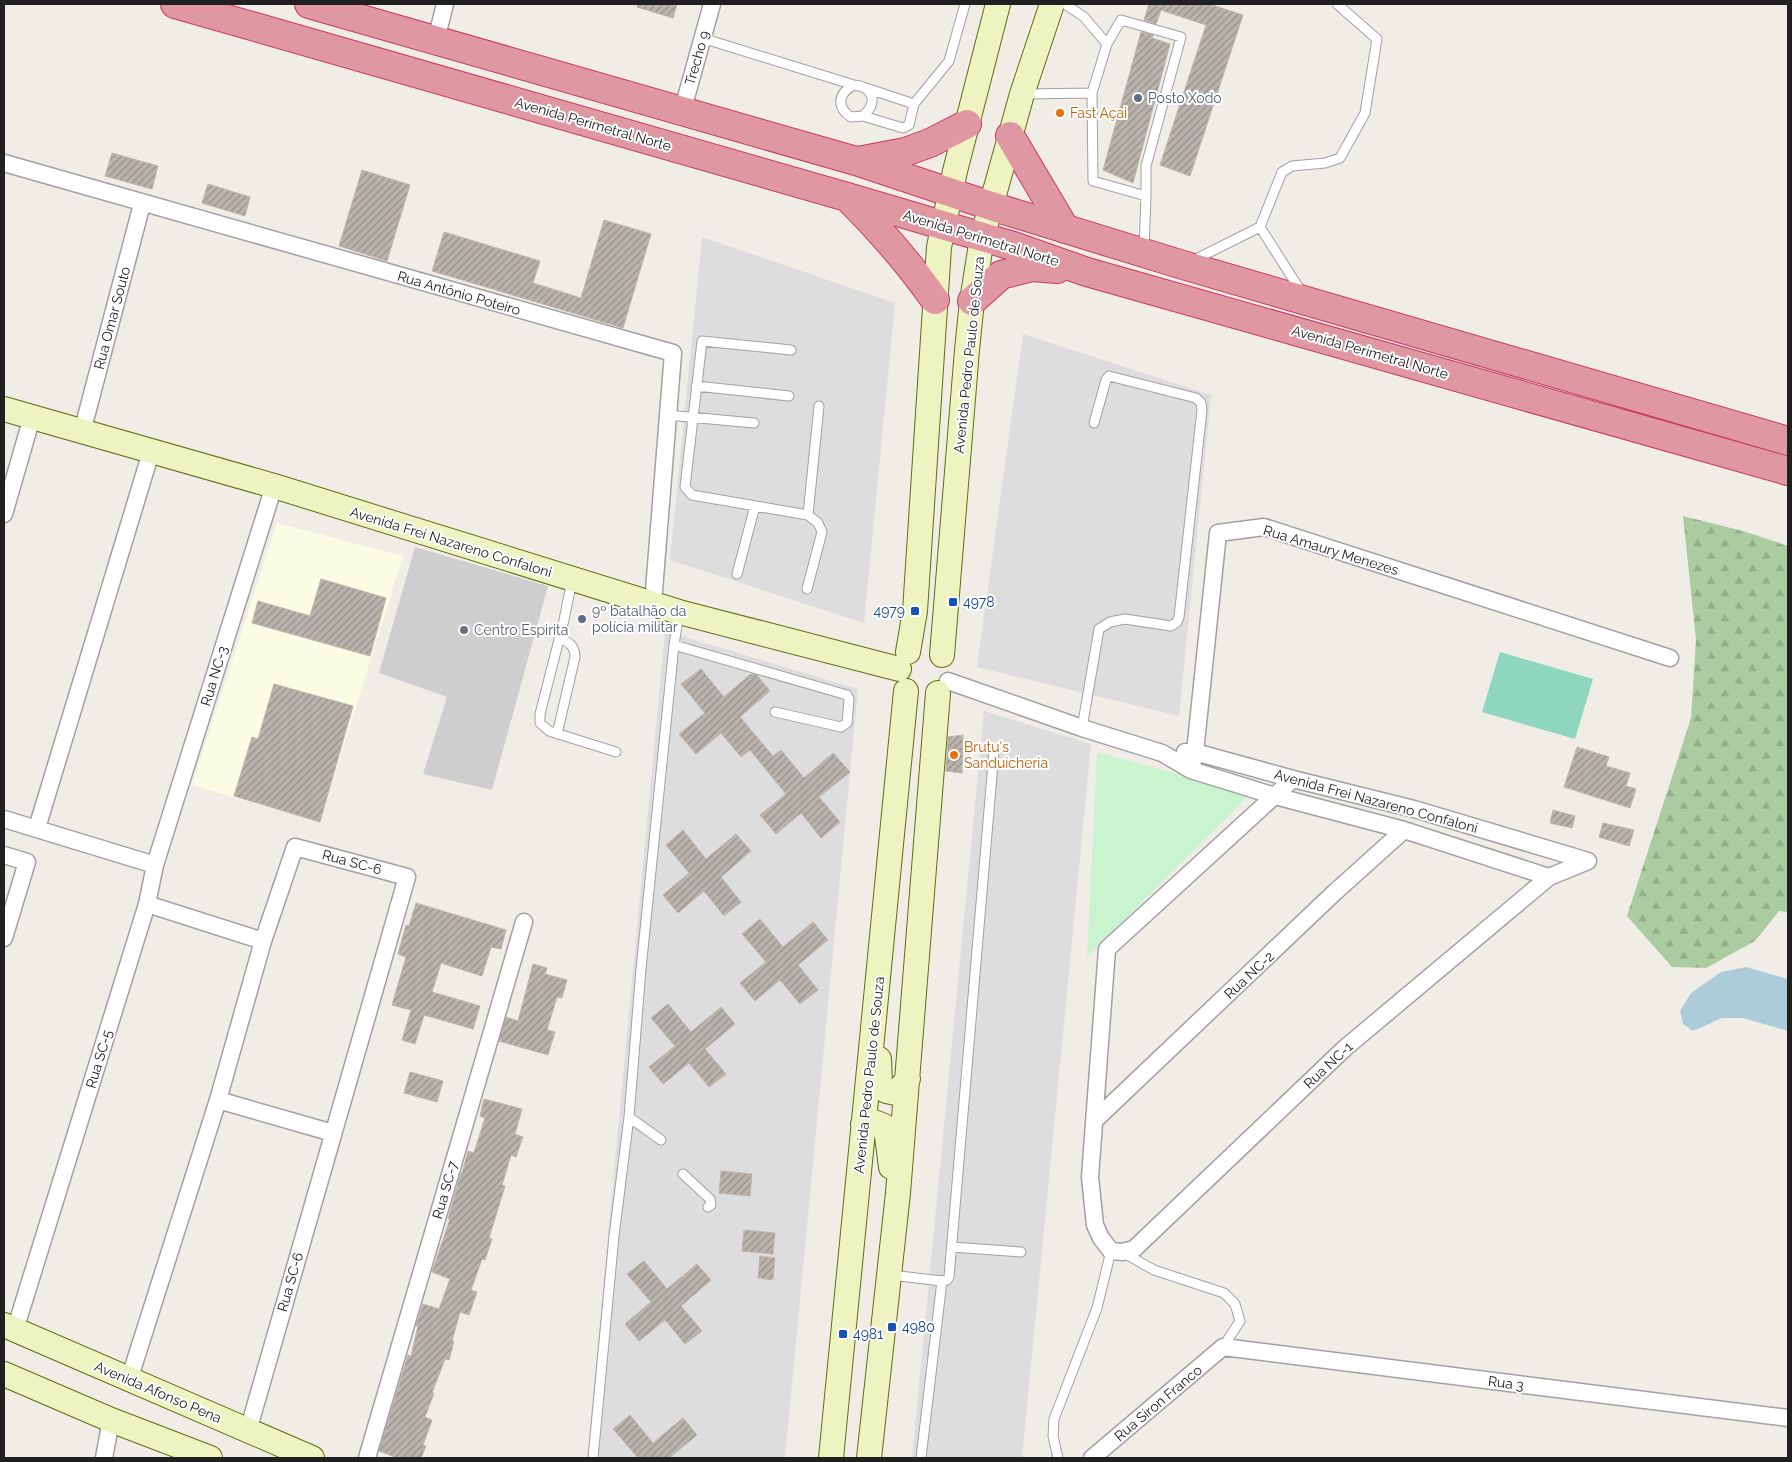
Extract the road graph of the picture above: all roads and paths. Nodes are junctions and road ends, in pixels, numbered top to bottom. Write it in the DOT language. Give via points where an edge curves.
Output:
graph roads {
  1 [pos="175,4"];
  2 [pos="309,4"];
  3 [pos="445,4"];
  4 [pos="712,4"];
  5 [pos="965,4"];
  6 [pos="998,4"];
  7 [pos="1052,4"];
  8 [pos="1066,4"];
  9 [pos="1337,4"];
  10 [pos="702,38"];
  11 [pos="436,40"];
  12 [pos="1106,44"];
  13 [pos="854,85"];
  14 [pos="866,88"];
  15 [pos="1092,93"];
  16 [pos="1022,94"];
  17 [pos="914,104"];
  18 [pos="682,112"];
  19 [pos="863,116"];
  20 [pos="967,124"];
  21 [pos="1010,136"];
  22 [pos="856,161"];
  23 [pos="4,163"];
  24 [pos="950,193"];
  25 [pos="1146,196"];
  26 [pos="846,197"];
  27 [pos="142,204"];
  28 [pos="990,206"];
  29 [pos="943,226"];
  30 [pos="1260,227"];
  31 [pos="1065,229"];
  32 [pos="982,238"];
  33 [pos="1144,253"];
  34 [pos="1183,265"];
  35 [pos="1087,272"];
  36 [pos="935,300"];
  37 [pos="972,301"];
  38 [pos="1308,302"];
  39 [pos="791,350"];
  40 [pos="696,386"];
  41 [pos="789,396"];
  42 [pos="819,406"];
  43 [pos="4,409"];
  44 [pos="667,415"];
  45 [pos="32,417"];
  46 [pos="693,418"];
  47 [pos="754,423"];
  48 [pos="1094,423"];
  49 [pos="82,432"];
  50 [pos="1788,441"];
  51 [pos="151,452"];
  52 [pos="1788,471"];
  53 [pos="274,486"];
  54 [pos="755,506"];
  55 [pos="4,514"];
  56 [pos="808,516"];
  57 [pos="738,574"];
  58 [pos="572,580"];
  59 [pos="807,589"];
  60 [pos="653,603"];
  61 [pos="679,612"];
  62 [pos="559,638"];
  63 [pos="674,645"];
  64 [pos="942,656"];
  65 [pos="1670,658"];
  66 [pos="904,671"];
  67 [pos="943,687"];
  68 [pos="774,712"];
  69 [pos="1082,728"];
  70 [pos="557,734"];
  71 [pos="616,752"];
  72 [pos="994,752"];
  73 [pos="1195,752"];
  74 [pos="1162,753"];
  75 [pos="1191,770"];
  76 [pos="1292,779"];
  77 [pos="1275,796"];
  78 [pos="4,819"];
  79 [pos="37,828"];
  80 [pos="1404,830"];
  81 [pos="4,855"];
  82 [pos="1588,861"];
  83 [pos="155,865"];
  84 [pos="1549,877"];
  85 [pos="147,904"];
  86 [pos="524,922"];
  87 [pos="4,938"];
  88 [pos="264,942"];
  89 [pos="873,1044"];
  90 [pos="908,1079"];
  91 [pos="218,1100"];
  92 [pos="628,1117"];
  93 [pos="1094,1121"];
  94 [pos="863,1124"];
  95 [pos="333,1133"];
  96 [pos="661,1140"];
  97 [pos="683,1174"];
  98 [pos="898,1193"];
  99 [pos="708,1207"];
  100 [pos="952,1247"];
  101 [pos="1021,1252"];
  102 [pos="1116,1252"];
  103 [pos="889,1275"];
  104 [pos="942,1281"];
  105 [pos="10,1328"];
  106 [pos="1223,1347"];
  107 [pos="4,1374"];
  108 [pos="129,1380"];
  109 [pos="1788,1418"];
  110 [pos="111,1420"];
  111 [pos="248,1431"];
  112 [pos="298,1455"];
  113 [pos="104,1458"];
  114 [pos="210,1458"];
  115 [pos="367,1458"];
  116 [pos="593,1458"];
  117 [pos="831,1458"];
  118 [pos="869,1458"];
  119 [pos="921,1458"];
  120 [pos="1058,1458"];
  121 [pos="1092,1458"];
  1 -- 26 [label="highway, Avenida Perimetral Norte"];
  2 -- 11 [label="highway"];
  3 -- 11 [label="street"];
  4 -- 10 [label="street, Trecho 9"];
  5 -- 17 [label="lane" via="949,61"];
  6 -- 20 [label="main road, Avenida Pedro Paulo de Souza"];
  7 -- 16 [label="main road, Avenida Pedro Paulo de Souza"];
  8 -- 12 [label="lane" via="1084,17"];
  9 -- 30 [label="lane" via="1376,39 1365,114 1340,158 1292,166 1282,172"];
  10 -- 13 [label="lane"];
  10 -- 18 [label="street, Trecho 9"];
  11 -- 18 [label="highway"];
  12 -- 15 [label="lane"];
  12 -- 25 [label="lane" via="1121,20 1181,37 1146,166"];
  13 -- 14 [label="lane"];
  13 -- 19 [label="lane" via="843,92 842,108 851,116"];
  14 -- 17 [label="lane"];
  14 -- 19 [label="lane" via="872,103"];
  15 -- 16 [label="lane"];
  15 -- 25 [label="lane" via="1093,181"];
  16 -- 21 [label="main road, Avenida Pedro Paulo de Souza"];
  17 -- 19 [label="lane" via="909,125 903,128"];
  18 -- 22 [label="highway"];
  20 -- 22 [label="highway" via="905,152"];
  20 -- 24 [label="main road, Avenida Pedro Paulo de Souza"];
  21 -- 28 [label="main road, Avenida Pedro Paulo de Souza"];
  21 -- 31 [label="highway"];
  22 -- 24 [label="highway"];
  23 -- 27 [label="street, Rua Antônio Poteiro"];
  24 -- 28 [label="highway"];
  24 -- 29 [label="main road, Avenida Pedro Paulo de Souza"];
  25 -- 33 [label="lane"];
  26 -- 29 [label="highway, Avenida Perimetral Norte"];
  26 -- 36 [label="highway" via="886,236"];
  27 -- 44 [label="street, Rua Antônio Poteiro" via="673,353"];
  27 -- 49 [label="street, Rua Omar Souto"];
  28 -- 31 [label="highway"];
  28 -- 32 [label="main road, Avenida Pedro Paulo de Souza"];
  29 -- 32 [label="highway, Avenida Perimetral Norte"];
  29 -- 36 [label="main road, Avenida Pedro Paulo de Souza"];
  30 -- 34 [label="lane"];
  30 -- 38 [label="lane"];
  31 -- 33 [label="highway"];
  32 -- 35 [label="highway, Avenida Perimetral Norte"];
  32 -- 37 [label="main road, Avenida Pedro Paulo de Souza"];
  33 -- 34 [label="highway"];
  34 -- 38 [label="highway"];
  35 -- 37 [label="highway" via="1032,267 1015,270 1001,276"];
  35 -- 52 [label="highway, Avenida Perimetral Norte"];
  36 -- 66 [label="main road, Avenida Pedro Paulo de Souza" via="915,611"];
  37 -- 64 [label="main road, Avenida Pedro Paulo de Souza"];
  38 -- 50 [label="highway"];
  39 -- 40 [label="lane" via="702,341"];
  40 -- 41 [label="lane"];
  40 -- 46 [label="lane"];
  42 -- 56 [label="lane"];
  43 -- 45 [label="main road, Avenida Frei Nazareno Confaloni"];
  44 -- 46 [label="lane"];
  44 -- 60 [label="street, Rua Antônio Poteiro"];
  45 -- 49 [label="main road, Avenida Frei Nazareno Confaloni"];
  45 -- 55 [label="street"];
  46 -- 47 [label="lane"];
  46 -- 54 [label="lane" via="685,487 692,495"];
  48 -- 69 [label="lane" via="1109,376 1196,398 1202,410 1179,617 1171,626 1125,620 1110,622 1099,629"];
  49 -- 51 [label="main road, Avenida Frei Nazareno Confaloni"];
  51 -- 53 [label="main road, Avenida Frei Nazareno Confaloni"];
  51 -- 79 [label="street"];
  53 -- 58 [label="main road, Avenida Frei Nazareno Confaloni"];
  53 -- 83 [label="street, Rua NC-3"];
  54 -- 56 [label="lane"];
  54 -- 57 [label="lane"];
  56 -- 59 [label="lane" via="818,523 822,532"];
  58 -- 60 [label="main road, Avenida Frei Nazareno Confaloni"];
  58 -- 62 [label="lane"];
  60 -- 61 [label="main road, Avenida Frei Nazareno Confaloni"];
  61 -- 63 [label="lane"];
  61 -- 66 [label="main road, Avenida Frei Nazareno Confaloni"];
  62 -- 70 [label="lane" via="572,645 575,657"];
  62 -- 70 [label="lane" via="540,714 540,723"];
  63 -- 68 [label="lane" via="847,695 849,699 847,723 840,727"];
  63 -- 92 [label="lane"];
  64 -- 66 [label="main road" via="920,650"];
  64 -- 67 [label="main road" via="948,666"];
  65 -- 73 [label="street, Rua Amaury Menezes" via="1264,527 1218,534"];
  66 -- 67 [label="main road" via="926,697"];
  66 -- 89 [label="main road, Avenida Pedro Paulo de Souza"];
  67 -- 69 [label="street, Avenida Frei Nazareno Confaloni"];
  67 -- 90 [label="main road"];
  69 -- 74 [label="street, Avenida Frei Nazareno Confaloni"];
  70 -- 71 [label="lane"];
  72 -- 100 [label="lane"];
  73 -- 74 [label="street, Avenida Frei Nazareno Confaloni"];
  73 -- 75 [label="street, Rua Amaury Menezes"];
  73 -- 76 [label="street, Avenida Frei Nazareno Confaloni"];
  74 -- 75 [label="street, Avenida Frei Nazareno Confaloni"];
  75 -- 77 [label="street, Avenida Frei Nazareno Confaloni"];
  76 -- 77 [label="street"];
  76 -- 82 [label="street, Avenida Frei Nazareno Confaloni" via="1414,809"];
  77 -- 80 [label="street, Avenida Frei Nazareno Confaloni"];
  77 -- 93 [label="street" via="1107,949"];
  78 -- 79 [label="street"];
  79 -- 83 [label="street"];
  80 -- 84 [label="street, Avenida Frei Nazareno Confaloni"];
  80 -- 93 [label="street, Rua NC-2"];
  81 -- 87 [label="street" via="27,862"];
  82 -- 84 [label="street, Rua NC-1"];
  83 -- 85 [label="street, Rua NC-3"];
  84 -- 102 [label="street, Rua NC-1" via="1345,1048 1134,1249"];
  85 -- 88 [label="street"];
  85 -- 105 [label="street, Rua SC-5"];
  86 -- 115 [label="street, Rua SC-7"];
  88 -- 91 [label="street, Rua SC-6"];
  88 -- 95 [label="street, Rua SC-6" via="295,847 407,877"];
  89 -- 90 [label="main road" via="879,1054 880,1084 886,1091 896,1092"];
  89 -- 94 [label="main road, Avenida Pedro Paulo de Souza"];
  90 -- 98 [label="main road"];
  91 -- 95 [label="street"];
  91 -- 108 [label="street, Rua SC-6"];
  92 -- 96 [label="lane"];
  92 -- 116 [label="lane"];
  93 -- 102 [label="street" via="1090,1177 1096,1226 1100,1238"];
  94 -- 98 [label="main road" via="874,1122 884,1126"];
  94 -- 117 [label="main road, Avenida Pedro Paulo de Souza"];
  95 -- 111 [label="street, Rua SC-6"];
  97 -- 99 [label="lane" via="710,1199"];
  98 -- 103 [label="main road"];
  100 -- 101 [label="lane"];
  100 -- 104 [label="lane" via="949,1277"];
  102 -- 106 [label="lane" via="1154,1270 1224,1293 1235,1304 1240,1321"];
  102 -- 120 [label="lane" via="1054,1419 1053,1436"];
  103 -- 104 [label="lane"];
  103 -- 118 [label="main road"];
  104 -- 119 [label="lane"];
  105 -- 108 [label="main road, Avenida Afonso Pena"];
  106 -- 109 [label="street, Rua 3"];
  106 -- 121 [label="street, Rua Siron Franco"];
  107 -- 110 [label="main road"];
  108 -- 111 [label="main road, Avenida Afonso Pena"];
  110 -- 113 [label="street"];
  110 -- 114 [label="main road"];
  111 -- 112 [label="main road, Avenida Afonso Pena"];
}
